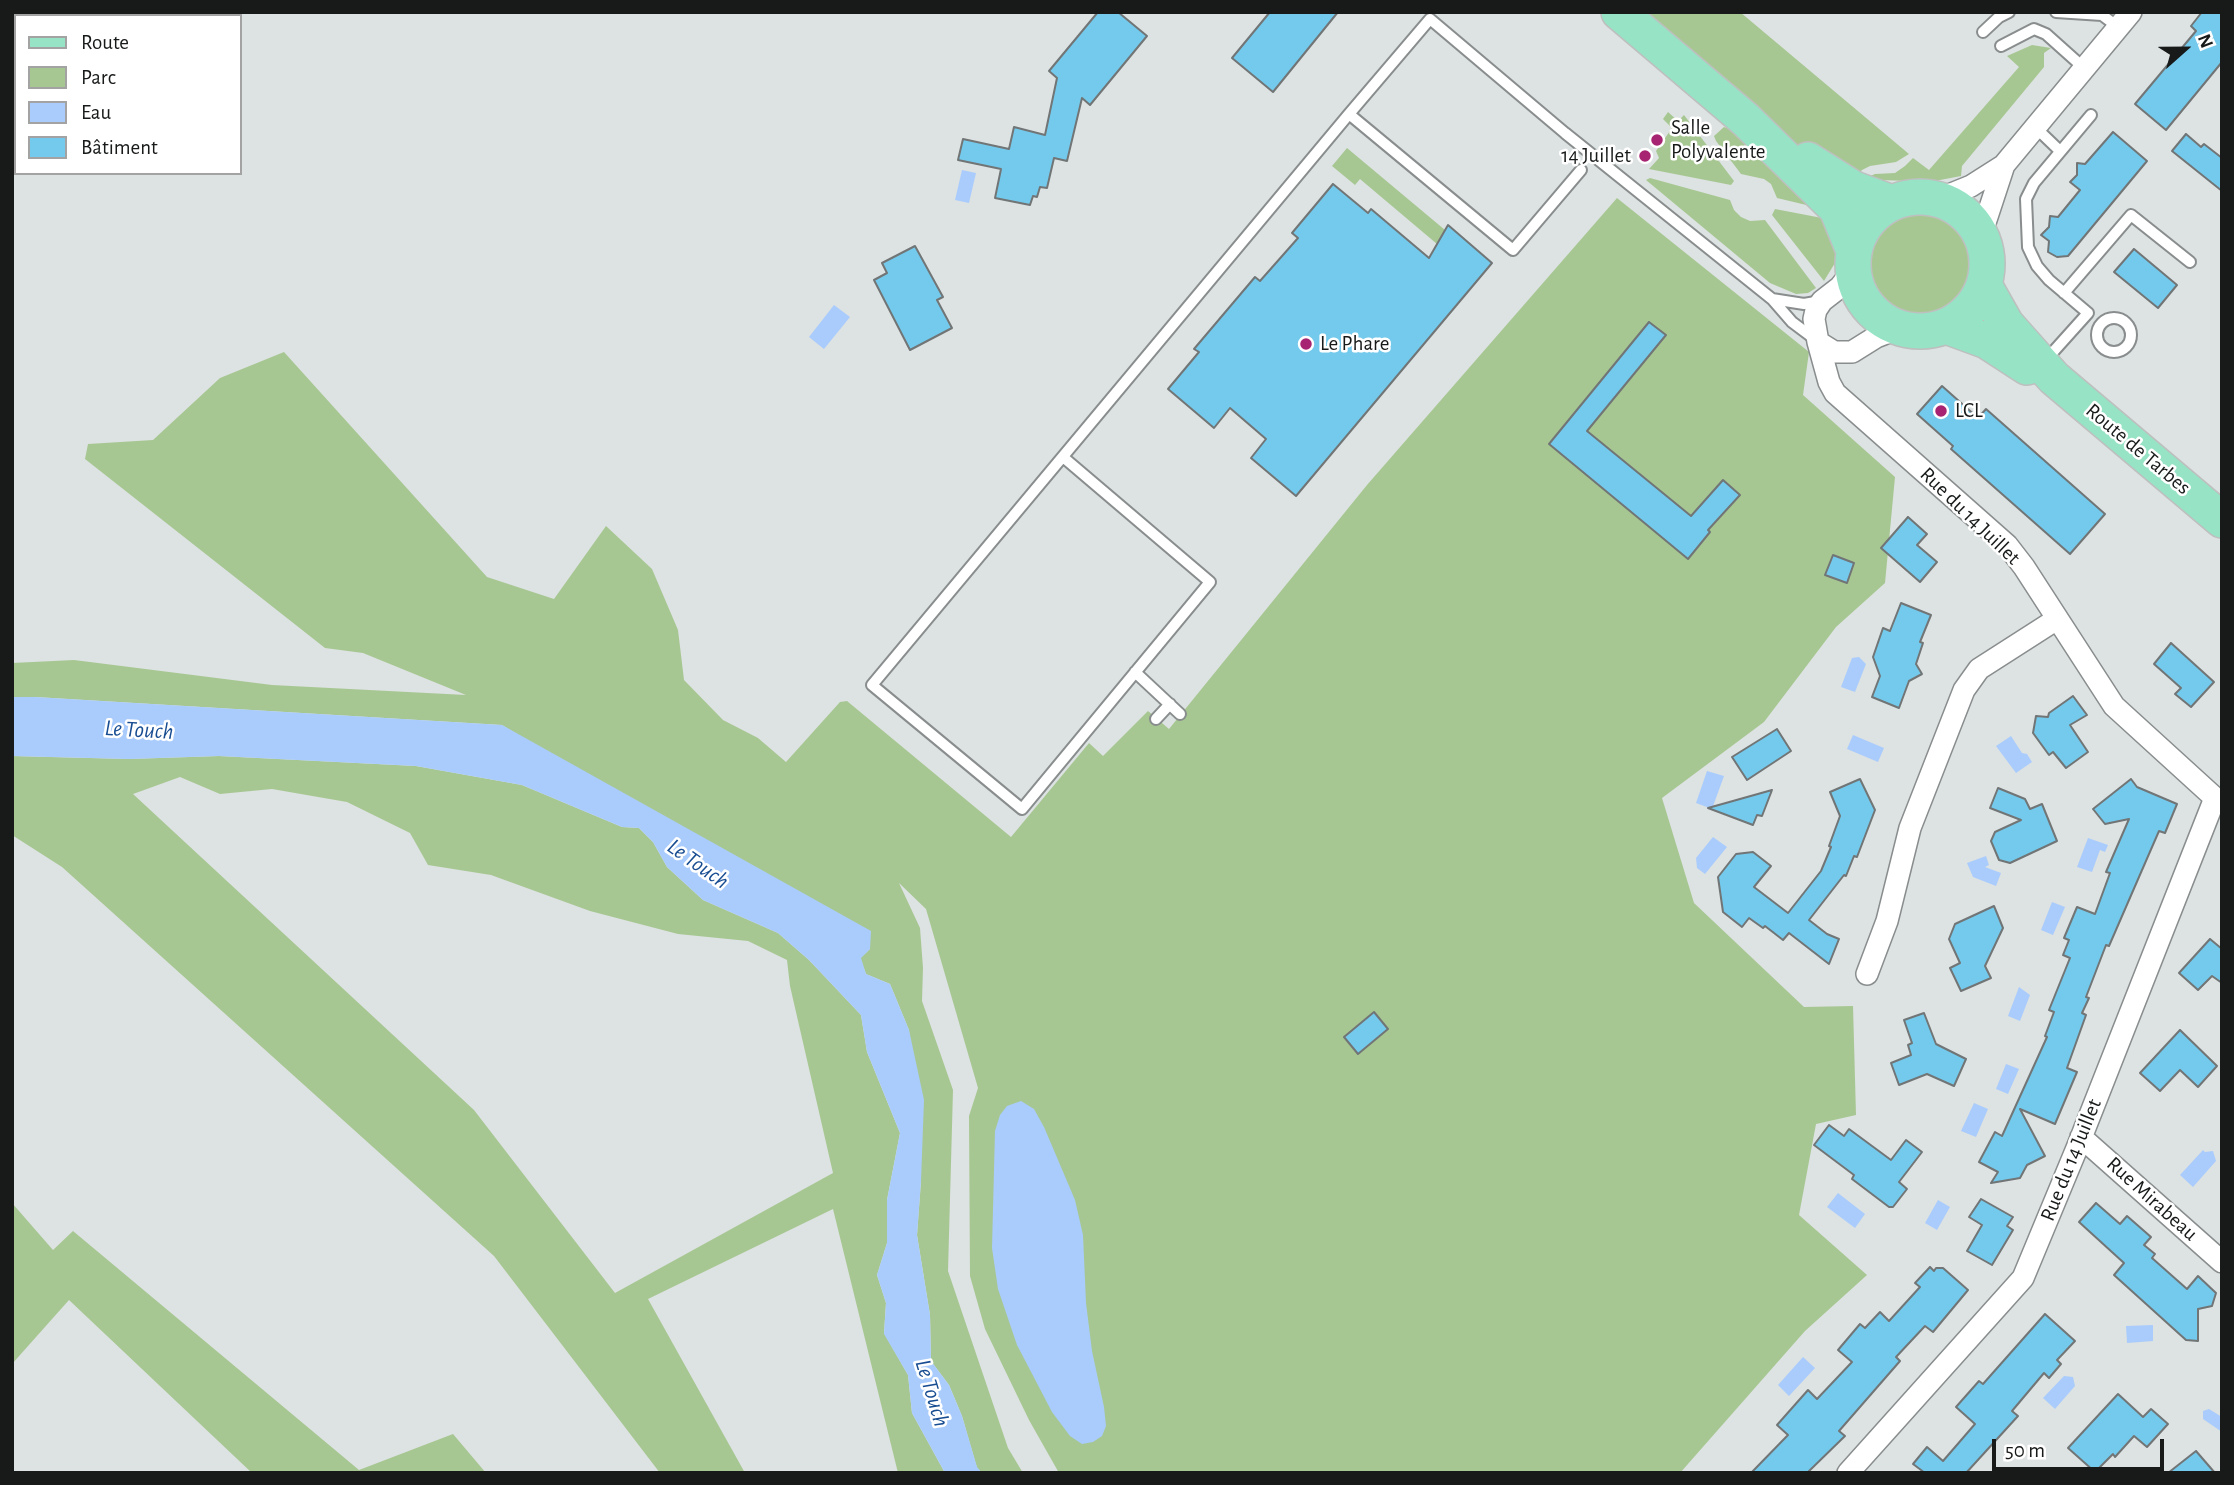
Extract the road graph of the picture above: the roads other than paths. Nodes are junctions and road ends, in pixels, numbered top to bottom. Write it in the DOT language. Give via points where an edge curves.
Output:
graph roads {
  1 [pos="1619,12"];
  2 [pos="2008,12"];
  3 [pos="2056,12"];
  4 [pos="2125,19"];
  5 [pos="1983,32"];
  6 [pos="2001,46"];
  7 [pos="2084,68"];
  8 [pos="1349,114"];
  9 [pos="2091,115"];
  10 [pos="1745,119"];
  11 [pos="2035,127"];
  12 [pos="2060,151"];
  13 [pos="2004,165"];
  14 [pos="1581,170"];
  15 [pos="1938,199"];
  16 [pos="1892,204"];
  17 [pos="1981,235"];
  18 [pos="1854,260"];
  19 [pos="2190,262"];
  20 [pos="1984,285"];
  21 [pos="2064,293"];
  22 [pos="1772,299"];
  23 [pos="1822,301"];
  24 [pos="2088,313"];
  25 [pos="2101,324"];
  26 [pos="1946,326"];
  27 [pos="1899,328"];
  28 [pos="1818,342"];
  29 [pos="1852,352"];
  30 [pos="2048,371"];
  31 [pos="1847,404"];
  32 [pos="1063,457"];
  33 [pos="2222,520"];
  34 [pos="2057,619"];
  35 [pos="1135,672"];
  36 [pos="1170,704"];
  37 [pos="1180,714"];
  38 [pos="1156,719"];
  39 [pos="2219,801"];
  40 [pos="1867,974"];
  41 [pos="2081,1136"];
  42 [pos="2222,1262"];
  43 [pos="1848,1473"];
  1 -- 10 [label="main road"];
  2 -- 5 [label="lane"];
  3 -- 4 [label="lane"];
  4 -- 7 [label="street"];
  6 -- 7 [label="lane" via="2034,29"];
  7 -- 11 [label="street"];
  8 -- 14 [label="lane" via="1513,250"];
  8 -- 22 [label="lane" via="1430,19"];
  8 -- 32 [label="lane"];
  9 -- 12 [label="lane"];
  10 -- 16 [label="main road" via="1854,189"];
  10 -- 18 [label="main road" via="1837,209"];
  11 -- 12 [label="lane"];
  11 -- 13 [label="street"];
  12 -- 21 [label="lane" via="2029,191 2025,209 2031,256"];
  13 -- 15 [label="street" via="1971,186"];
  13 -- 17 [label="street"];
  15 -- 16 [label="main road" via="1915,197"];
  15 -- 17 [label="main road" via="1964,213"];
  16 -- 18 [label="main road" via="1867,223"];
  17 -- 20 [label="main road" via="1987,260"];
  18 -- 23 [label="street" via="1840,287"];
  18 -- 27 [label="main road" via="1857,286 1865,302"];
  19 -- 21 [label="lane" via="2131,215"];
  20 -- 26 [label="main road" via="1970,310"];
  20 -- 30 [label="main road, Route de Tarbes" via="2006,324"];
  21 -- 24 [label="lane"];
  22 -- 23 [label="lane" via="1804,304"];
  22 -- 28 [label="lane"];
  23 -- 28 [label="street, Rue du 14 Juillet" via="1814,320"];
  24 -- 25 [label="lane"];
  24 -- 30 [label="lane"];
  26 -- 27 [label="main road" via="1923,332"];
  26 -- 30 [label="main road, Route de Tarbes" via="1987,341 2034,371"];
  27 -- 29 [label="street"];
  28 -- 29 [label="street" via="1834,352"];
  28 -- 31 [label="street, Rue du 14 Juillet" via="1829,382"];
  29 -- 31 [label="street" via="1839,374"];
  30 -- 33 [label="main road, Route de Tarbes"];
  31 -- 34 [label="street, Rue du 14 Juillet" via="2007,545"];
  32 -- 35 [label="lane" via="1210,582"];
  32 -- 35 [label="lane" via="872,685 1022,809"];
  34 -- 39 [label="street, Rue du 14 Juillet" via="2114,706"];
  34 -- 40 [label="street" via="1979,669 1964,690 1910,828 1887,921"];
  35 -- 36 [label="lane"];
  36 -- 37 [label="lane"];
  36 -- 38 [label="lane"];
  39 -- 41 [label="street, Rue du 14 Juillet"];
  41 -- 42 [label="street, Rue Mirabeau"];
  41 -- 43 [label="street, Rue du 14 Juillet" via="2023,1278"];
}
